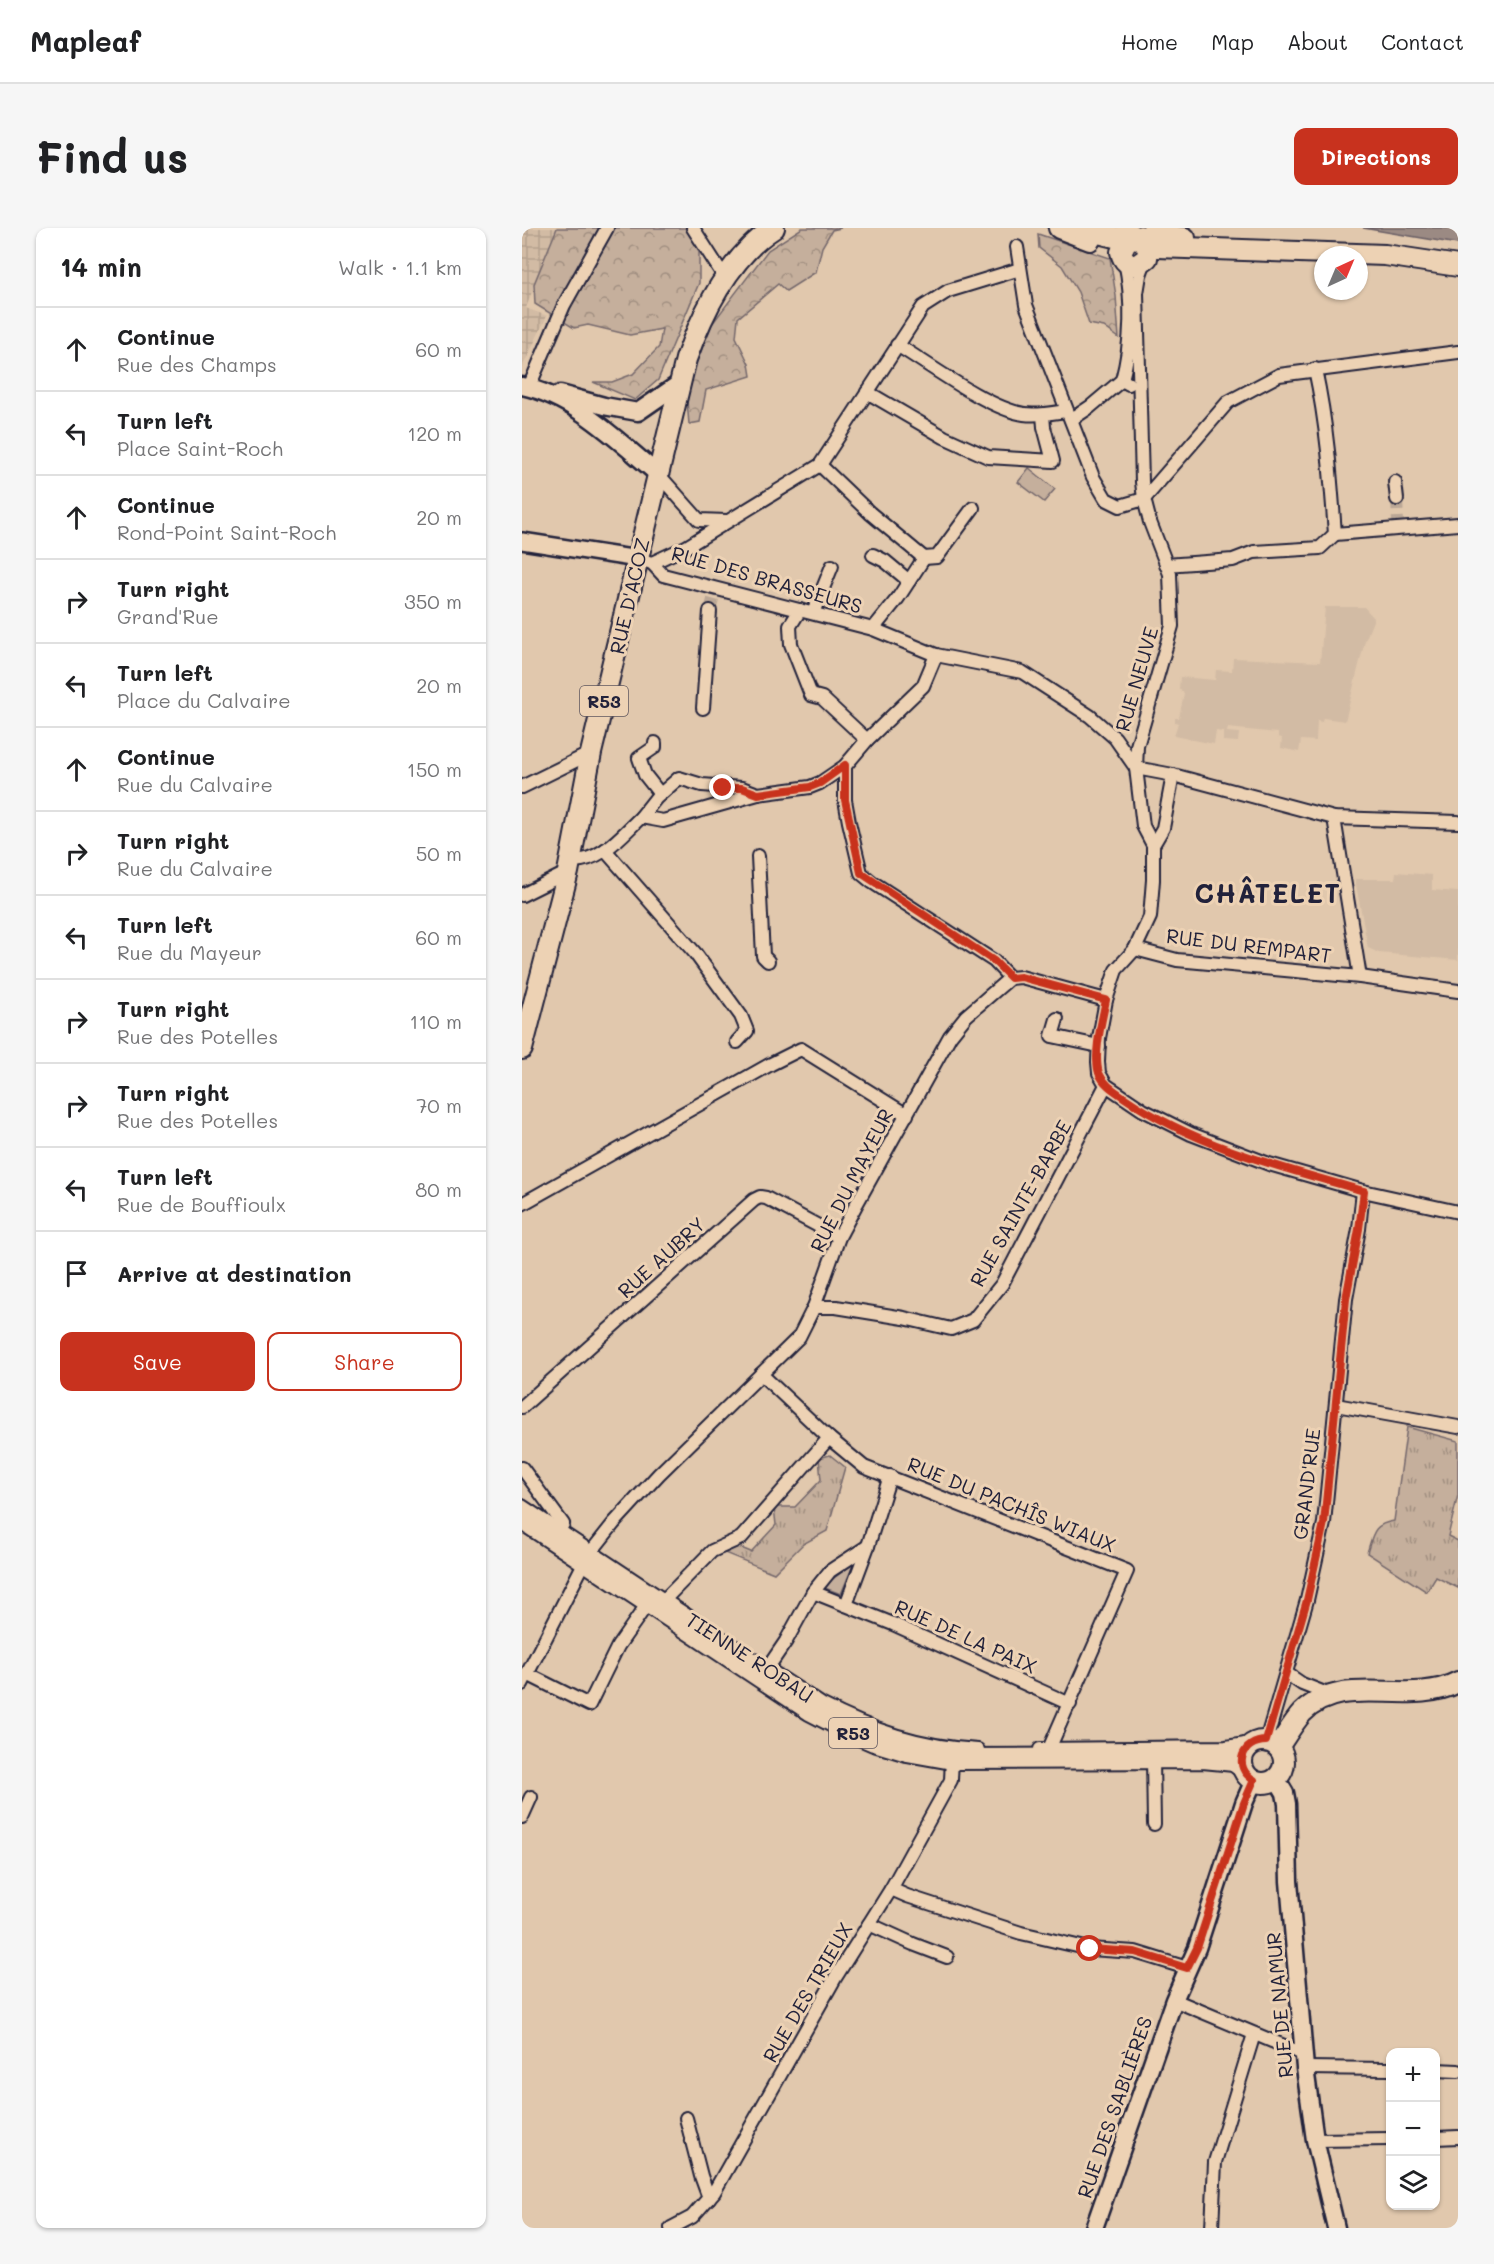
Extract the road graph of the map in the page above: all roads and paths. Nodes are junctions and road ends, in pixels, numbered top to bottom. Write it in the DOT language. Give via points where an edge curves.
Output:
graph roads {
  1 [pos="608,228"];
  2 [pos="693,228"];
  3 [pos="774,228"];
  4 [pos="1059,228"];
  5 [pos="1078,228"];
  6 [pos="1135,243"];
  7 [pos="1017,247"];
  8 [pos="1458,266"];
  9 [pos="1020,269"];
  10 [pos="725,278"];
  11 [pos="897,345"];
  12 [pos="1458,352"];
  13 [pos="1315,369"];
  14 [pos="1122,380"];
  15 [pos="680,383"];
  16 [pos="532,388"];
  17 [pos="1139,388"];
  18 [pos="867,392"];
  19 [pos="1043,415"];
  20 [pos="1069,415"];
  21 [pos="820,465"];
  22 [pos="659,475"];
  23 [pos="1395,483"];
  24 [pos="1144,499"];
  25 [pos="1397,499"];
  26 [pos="973,508"];
  27 [pos="727,521"];
  28 [pos="1458,524"];
  29 [pos="1335,534"];
  30 [pos="522,541"];
  31 [pos="873,555"];
  32 [pos="924,558"];
  33 [pos="645,561"];
  34 [pos="1166,565"];
  35 [pos="832,566"];
  36 [pos="909,580"];
  37 [pos="710,611"];
  38 [pos="807,612"];
  39 [pos="873,629"];
  40 [pos="936,655"];
  41 [pos="703,708"];
  42 [pos="867,740"];
  43 [pos="655,743"];
  44 [pos="591,753"];
  45 [pos="845,765"];
  46 [pos="1136,768"];
  47 [pos="1173,775"];
  48 [pos="522,787"];
  49 [pos="660,794"];
  50 [pos="758,794"];
  51 [pos="641,817"];
  52 [pos="1335,818"];
  53 [pos="1458,822"];
  54 [pos="1153,845"];
  55 [pos="605,850"];
  56 [pos="758,856"];
  57 [pos="569,866"];
  58 [pos="522,895"];
  59 [pos="1135,949"];
  60 [pos="768,961"];
  61 [pos="1360,977"];
  62 [pos="1011,978"];
  63 [pos="1458,991"];
  64 [pos="1106,1000"];
  65 [pos="1057,1019"];
  66 [pos="737,1042"];
  67 [pos="1099,1046"];
  68 [pos="522,1049"];
  69 [pos="1106,1085"];
  70 [pos="907,1114"];
  71 [pos="1364,1191"];
  72 [pos="522,1204"];
  73 [pos="1458,1212"];
  74 [pos="839,1237"];
  75 [pos="814,1307"];
  76 [pos="761,1374"];
  77 [pos="1336,1405"];
  78 [pos="522,1407"];
  79 [pos="1458,1427"];
  80 [pos="829,1438"];
  81 [pos="522,1468"];
  82 [pos="890,1476"];
  83 [pos="522,1506"];
  84 [pos="522,1519"];
  85 [pos="559,1531"];
  86 [pos="868,1546"];
  87 [pos="588,1557"];
  88 [pos="813,1592"];
  89 [pos="656,1602"];
  90 [pos="846,1605"];
  91 [pos="767,1669"];
  92 [pos="1286,1673"];
  93 [pos="524,1679"];
  94 [pos="1458,1682"];
  95 [pos="1330,1695"];
  96 [pos="1070,1704"];
  97 [pos="1265,1744"];
  98 [pos="1049,1749"];
  99 [pos="1153,1758"];
  100 [pos="952,1759"];
  101 [pos="1248,1774"];
  102 [pos="1276,1778"];
  103 [pos="531,1797"];
  104 [pos="522,1817"];
  105 [pos="1154,1824"];
  106 [pos="891,1889"];
  107 [pos="869,1924"];
  108 [pos="947,1957"];
  109 [pos="1187,1968"];
  110 [pos="1174,2000"];
  111 [pos="1254,2034"];
  112 [pos="1304,2061"];
  113 [pos="1386,2069"];
  114 [pos="1440,2070"];
  115 [pos="1458,2071"];
  116 [pos="686,2118"];
  117 [pos="1440,2138"];
  118 [pos="1458,2138"];
  119 [pos="1386,2139"];
  120 [pos="1315,2140"];
  121 [pos="709,2198"];
  122 [pos="671,2228"];
  123 [pos="1095,2228"];
  124 [pos="1212,2228"];
  125 [pos="1336,2228"];
  1 -- 16 [label="street" via="564,305"];
  2 -- 10 [label="street"];
  3 -- 10 [label="main road, RUE D'ACOZ / R53" via="754,243"];
  4 -- 6 [label="main road" via="1115,250"];
  5 -- 6 [label="main road"];
  6 -- 8 [label="main road" via="1167,236 1334,248"];
  6 -- 14 [label="street" via="1129,294 1129,354"];
  6 -- 17 [label="street, RUE NEUVE" via="1140,275"];
  7 -- 9 [label="street"];
  9 -- 11 [label="street" via="948,291 923,307"];
  9 -- 20 [label="street" via="1026,305"];
  10 -- 15 [label="main road, RUE D'ACOZ / R53" via="695,333"];
  11 -- 18 [label="street"];
  11 -- 19 [label="street" via="1007,410"];
  12 -- 13 [label="street"];
  13 -- 24 [label="street" via="1279,375 1228,402"];
  13 -- 29 [label="street" via="1329,449"];
  14 -- 17 [label="street"];
  14 -- 20 [label="street" via="1090,407"];
  15 -- 16 [label="main road" via="638,412"];
  15 -- 22 [label="main road, RUE D'ACOZ / R53"];
  16 -- 22 [label="main road" via="574,407"];
  17 -- 24 [label="street, RUE NEUVE"];
  18 -- 19 [label="street" via="944,437 988,457 1053,461"];
  18 -- 21 [label="street"];
  19 -- 20 [label="street"];
  20 -- 24 [label="street" via="1093,477 1106,499 1120,506"];
  21 -- 27 [label="street"];
  21 -- 32 [label="street"];
  22 -- 27 [label="street" via="699,520"];
  22 -- 33 [label="main road, RUE D'ACOZ / R53"];
  23 -- 25 [label="street"];
  24 -- 34 [label="street, RUE NEUVE"];
  26 -- 32 [label="street" via="937,557"];
  27 -- 33 [label="street" via="686,548"];
  28 -- 29 [label="street"];
  29 -- 34 [label="street" via="1320,548 1254,552 1233,560"];
  30 -- 33 [label="street"];
  31 -- 36 [label="street"];
  32 -- 36 [label="street"];
  33 -- 38 [label="street, RUE DES BRASSEURS" via="663,575"];
  33 -- 44 [label="main road, RUE D'ACOZ / R53"];
  34 -- 46 [label="street, RUE NEUVE" via="1170,574 1172,626 1137,747"];
  35 -- 38 [label="street"];
  36 -- 39 [label="street"];
  37 -- 41 [label="street"];
  38 -- 39 [label="street, RUE DES BRASSEURS"];
  38 -- 42 [label="street" via="790,626 791,644 811,695 822,698"];
  39 -- 40 [label="street, RUE DES BRASSEURS"];
  40 -- 42 [label="street" via="923,686"];
  40 -- 46 [label="street, RUE DES BRASSEURS" via="1022,672 1090,716 1115,738"];
  42 -- 45 [label="street"];
  43 -- 49 [label="street" via="639,758 645,775"];
  44 -- 48 [label="street"];
  44 -- 57 [label="main road, RUE D'ACOZ / R53"];
  45 -- 50 [label="street" via="810,787"];
  45 -- 62 [label="street" via="845,800 861,873 994,961"];
  46 -- 47 [label="street"];
  46 -- 54 [label="street" via="1143,826"];
  47 -- 52 [label="street"];
  47 -- 54 [label="street" via="1163,828"];
  49 -- 50 [label="street" via="679,778"];
  49 -- 51 [label="street"];
  50 -- 51 [label="street" via="663,821"];
  51 -- 55 [label="street"];
  52 -- 53 [label="street"];
  52 -- 61 [label="street"];
  54 -- 59 [label="street" via="1150,917"];
  55 -- 57 [label="street"];
  55 -- 66 [label="street" via="695,953 741,1016 747,1031"];
  56 -- 60 [label="street" via="763,956"];
  57 -- 58 [label="street"];
  57 -- 68 [label="main road, RUE D'ACOZ / R53"];
  59 -- 61 [label="street, RUE DU REMPART" via="1177,960"];
  59 -- 64 [label="street" via="1116,970"];
  61 -- 63 [label="street, RUE DU REMPART"];
  62 -- 64 [label="street" via="1021,977"];
  62 -- 70 [label="street, RUE DU MAYEUR" via="957,1025"];
  64 -- 67 [label="street"];
  65 -- 67 [label="street" via="1052,1036"];
  67 -- 69 [label="street" via="1099,1073"];
  69 -- 71 [label="street" via="1143,1110 1191,1134 1269,1164"];
  69 -- 75 [label="street, RUE SAINTE-BARBE" via="1002,1284 973,1320 951,1329 836,1307"];
  70 -- 72 [label="street" via="801,1050"];
  70 -- 74 [label="street, RUE DU MAYEUR"];
  71 -- 73 [label="street"];
  71 -- 77 [label="street, GRAND'RUE" via="1346,1299"];
  74 -- 75 [label="street, RUE DU MAYEUR"];
  74 -- 78 [label="street, RUE AUBRY" via="766,1198 754,1200"];
  75 -- 76 [label="street, RUE DU MAYEUR" via="799,1337"];
  76 -- 80 [label="street, RUE DU PACHÎS WIAUX"];
  76 -- 87 [label="street, RUE DU MAYEUR" via="639,1495"];
  77 -- 79 [label="street"];
  77 -- 92 [label="street, GRAND'RUE" via="1324,1523"];
  80 -- 82 [label="street, RUE DU PACHÎS WIAUX" via="864,1467"];
  80 -- 89 [label="street" via="741,1538 712,1551"];
  81 -- 85 [label="street" via="563,1524"];
  82 -- 86 [label="street"];
  82 -- 96 [label="street, RUE DU PACHÎS WIAUX" via="1126,1571"];
  83 -- 85 [label="street, TIENNE ROBAU"];
  84 -- 87 [label="main road, TIENNE ROBAU / R53"];
  85 -- 87 [label="street, TIENNE ROBAU"];
  86 -- 88 [label="street" via="830,1571"];
  86 -- 90 [label="street"];
  87 -- 89 [label="main road, TIENNE ROBAU / R53"];
  87 -- 93 [label="street, RUE DU MAYEUR"];
  88 -- 90 [label="street, RUE DE LA PAIX"];
  88 -- 91 [label="street"];
  89 -- 91 [label="street, TIENNE ROBAU"];
  89 -- 93 [label="street" via="618,1646 589,1705"];
  89 -- 100 [label="main road, TIENNE ROBAU / R53" via="833,1723 892,1747"];
  90 -- 96 [label="street, RUE DE LA PAIX"];
  91 -- 98 [label="street, TIENNE ROBAU" via="847,1718 911,1741 955,1749"];
  92 -- 95 [label="street"];
  92 -- 97 [label="street, GRAND'RUE"];
  94 -- 95 [label="main road" via="1420,1693 1362,1691"];
  95 -- 97 [label="main road" via="1315,1702"];
  96 -- 98 [label="street, RUE DU PACHÎS WIAUX"];
  97 -- 98 [label="street, TIENNE ROBAU"];
  97 -- 101 [label="main road" via="1243,1754"];
  97 -- 102 [label="main road" via="1282,1753 1283,1766"];
  99 -- 100 [label="main road, TIENNE ROBAU / R53"];
  99 -- 101 [label="main road, TIENNE ROBAU / R53" via="1234,1761"];
  99 -- 105 [label="street"];
  100 -- 106 [label="street, RUE DES TRIEUX" via="951,1780"];
  101 -- 102 [label="main road, R53" via="1263,1783"];
  101 -- 109 [label="main road, RUE DES SABLIÈRES" via="1244,1803"];
  102 -- 112 [label="main road, RUE DE NAMUR" via="1287,1804 1289,1881"];
  103 -- 104 [label="street"];
  106 -- 107 [label="street, RUE DES TRIEUX"];
  106 -- 109 [label="street" via="1021,1933 1090,1949 1135,1952"];
  107 -- 108 [label="street"];
  107 -- 121 [label="street, RUE DES TRIEUX"];
  109 -- 110 [label="main road, RUE DES SABLIÈRES"];
  110 -- 111 [label="street"];
  110 -- 123 [label="main road, RUE DES SABLIÈRES"];
  111 -- 112 [label="street"];
  111 -- 124 [label="street" via="1215,2162"];
  112 -- 113 [label="street"];
  112 -- 120 [label="main road, RUE DE NAMUR"];
  114 -- 115 [label="street"];
  116 -- 121 [label="street"];
  117 -- 118 [label="street"];
  119 -- 120 [label="street"];
  120 -- 125 [label="main road, RUE DE NAMUR"];
  121 -- 122 [label="street, RUE DES TRIEUX" via="692,2217"];
}
